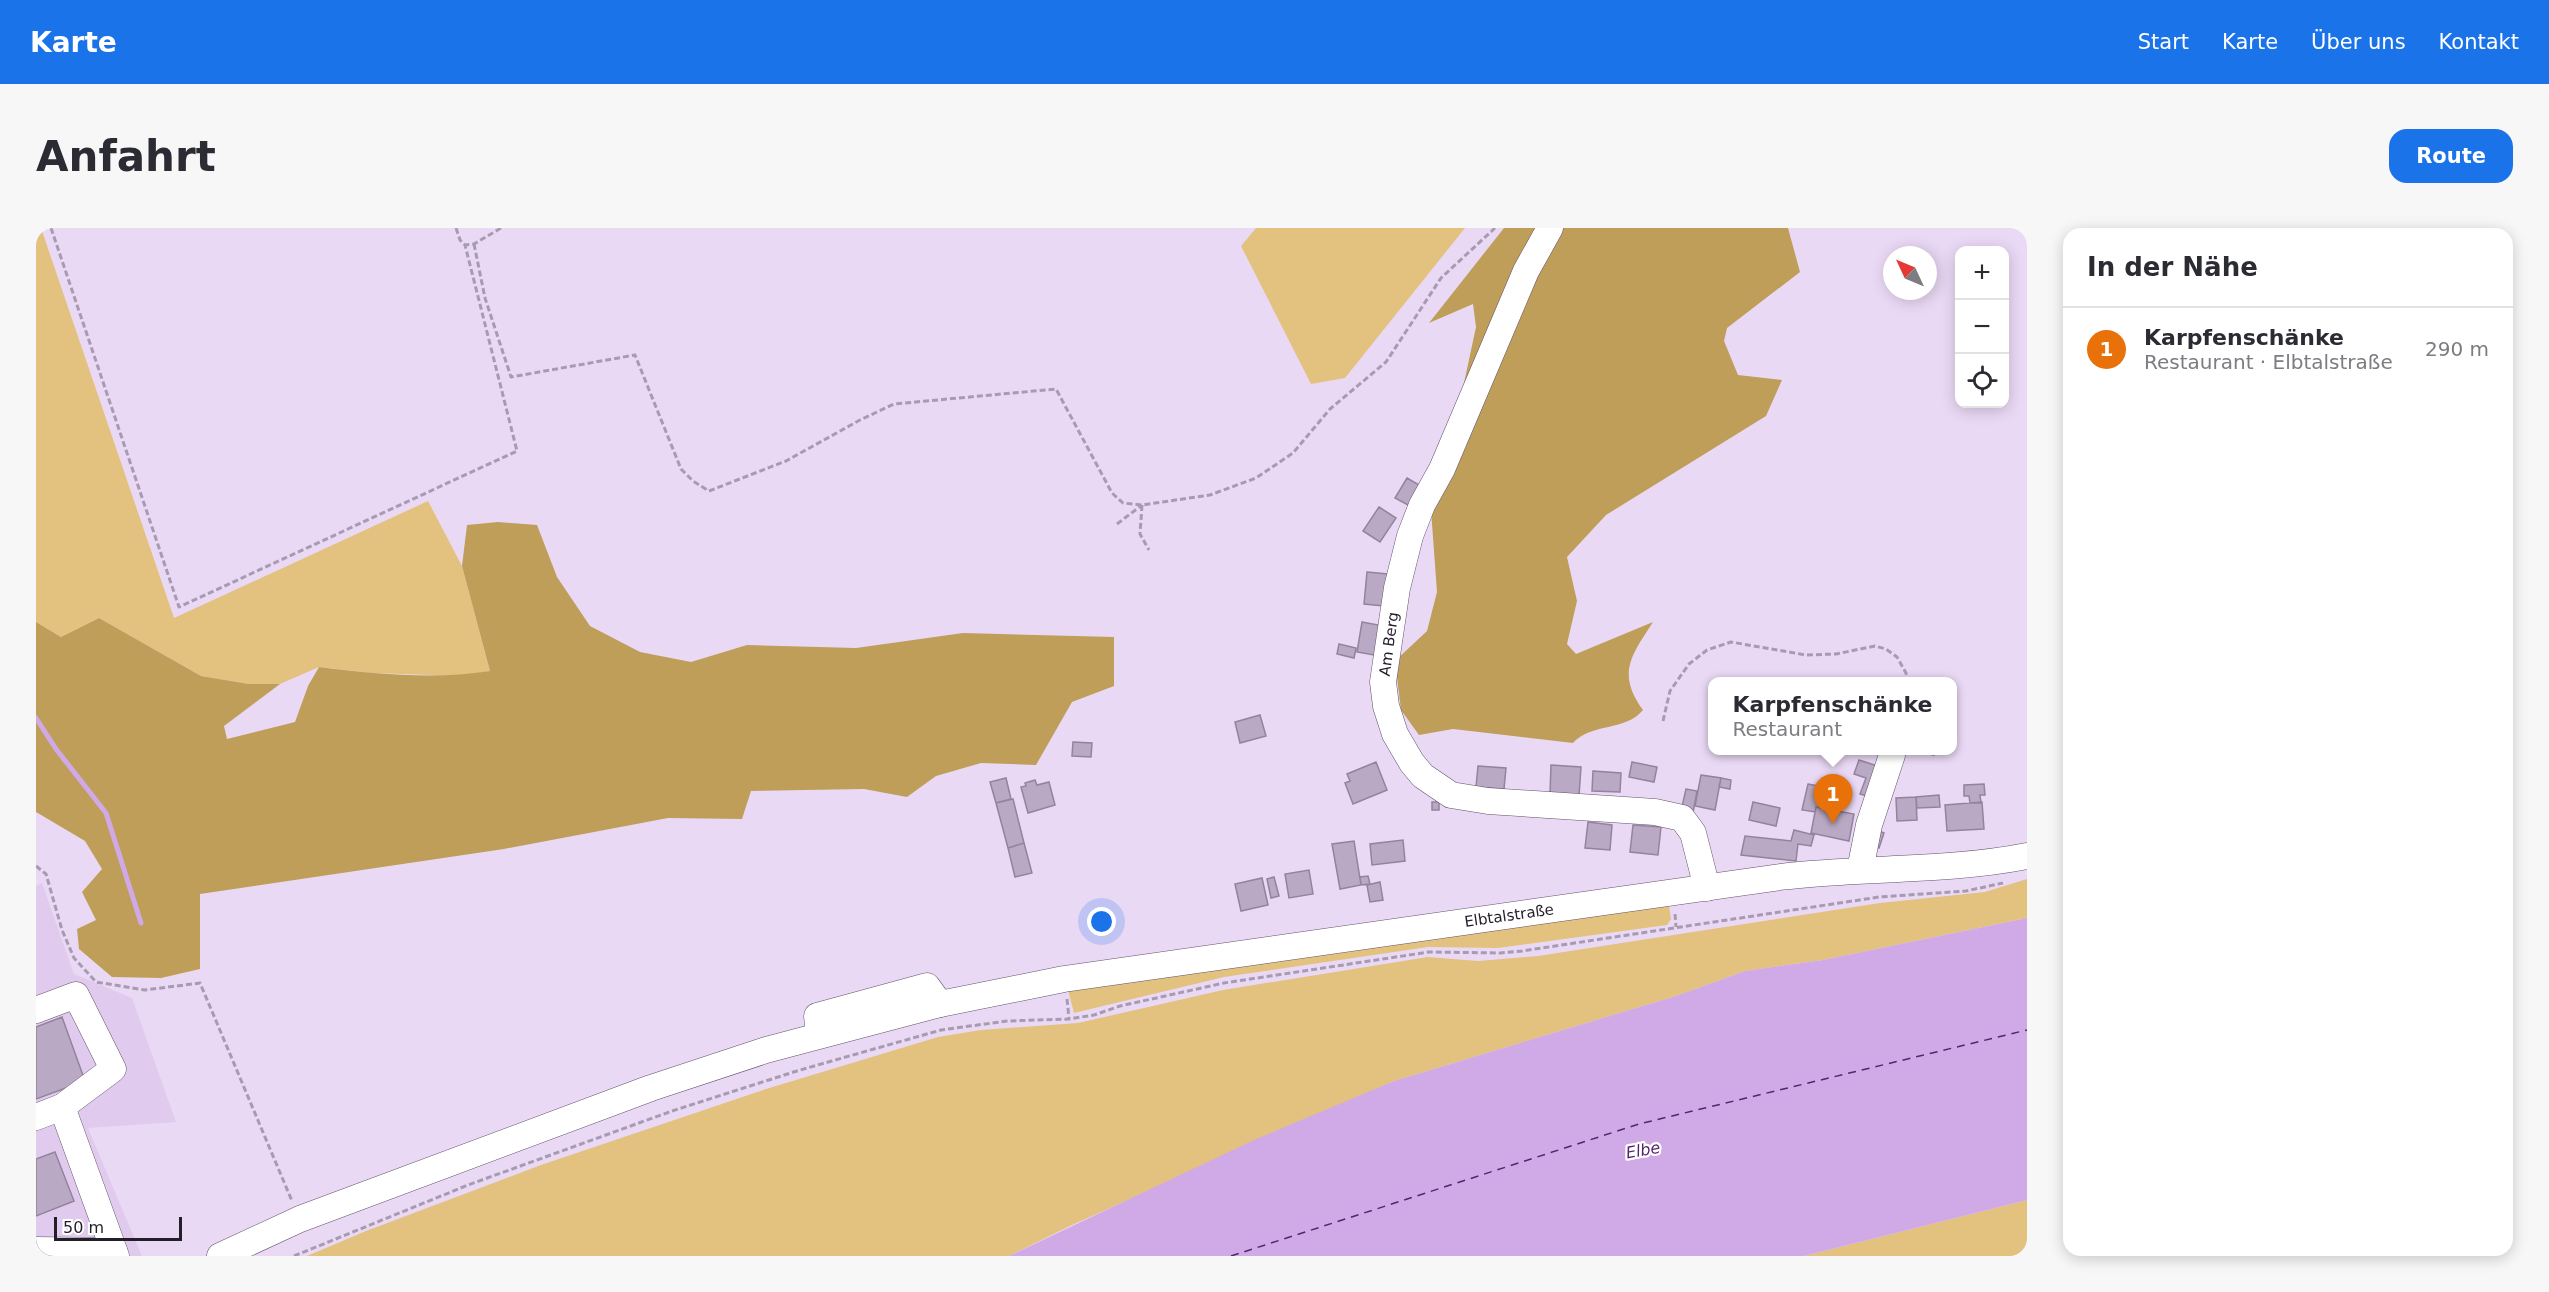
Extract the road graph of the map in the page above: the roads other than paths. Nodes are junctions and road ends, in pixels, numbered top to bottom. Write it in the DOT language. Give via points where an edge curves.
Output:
graph roads {
  1 [pos="1550,228"];
  2 [pos="1892,755"];
  3 [pos="2027,856"];
  4 [pos="1860,870"];
  5 [pos="1707,888"];
  6 [pos="36,1010"];
  7 [pos="62,1107"];
  8 [pos="36,1117"];
  9 [pos="36,1250"];
  10 [pos="115,1253"];
  11 [pos="220,1256"];
  1 -- 5 [label="street, Am Berg" via="1526,271 1410,536 1397,588 1383,682 1386,706 1395,734 1412,763 1423,776 1451,795 1655,812 1682,818 1693,833"];
  2 -- 4 [label="street" via="1869,825"];
  3 -- 4 [label="street, Elbtalstraße" via="1941,867"];
  4 -- 5 [label="street, Elbtalstraße"];
  5 -- 11 [label="street, Elbtalstraße" via="1064,979 940,1004 819,1034 651,1088 300,1219"];
  6 -- 7 [label="street" via="76,995 113,1070"];
  7 -- 8 [label="street"];
  7 -- 10 [label="street"];
  9 -- 10 [label="street"];
}
